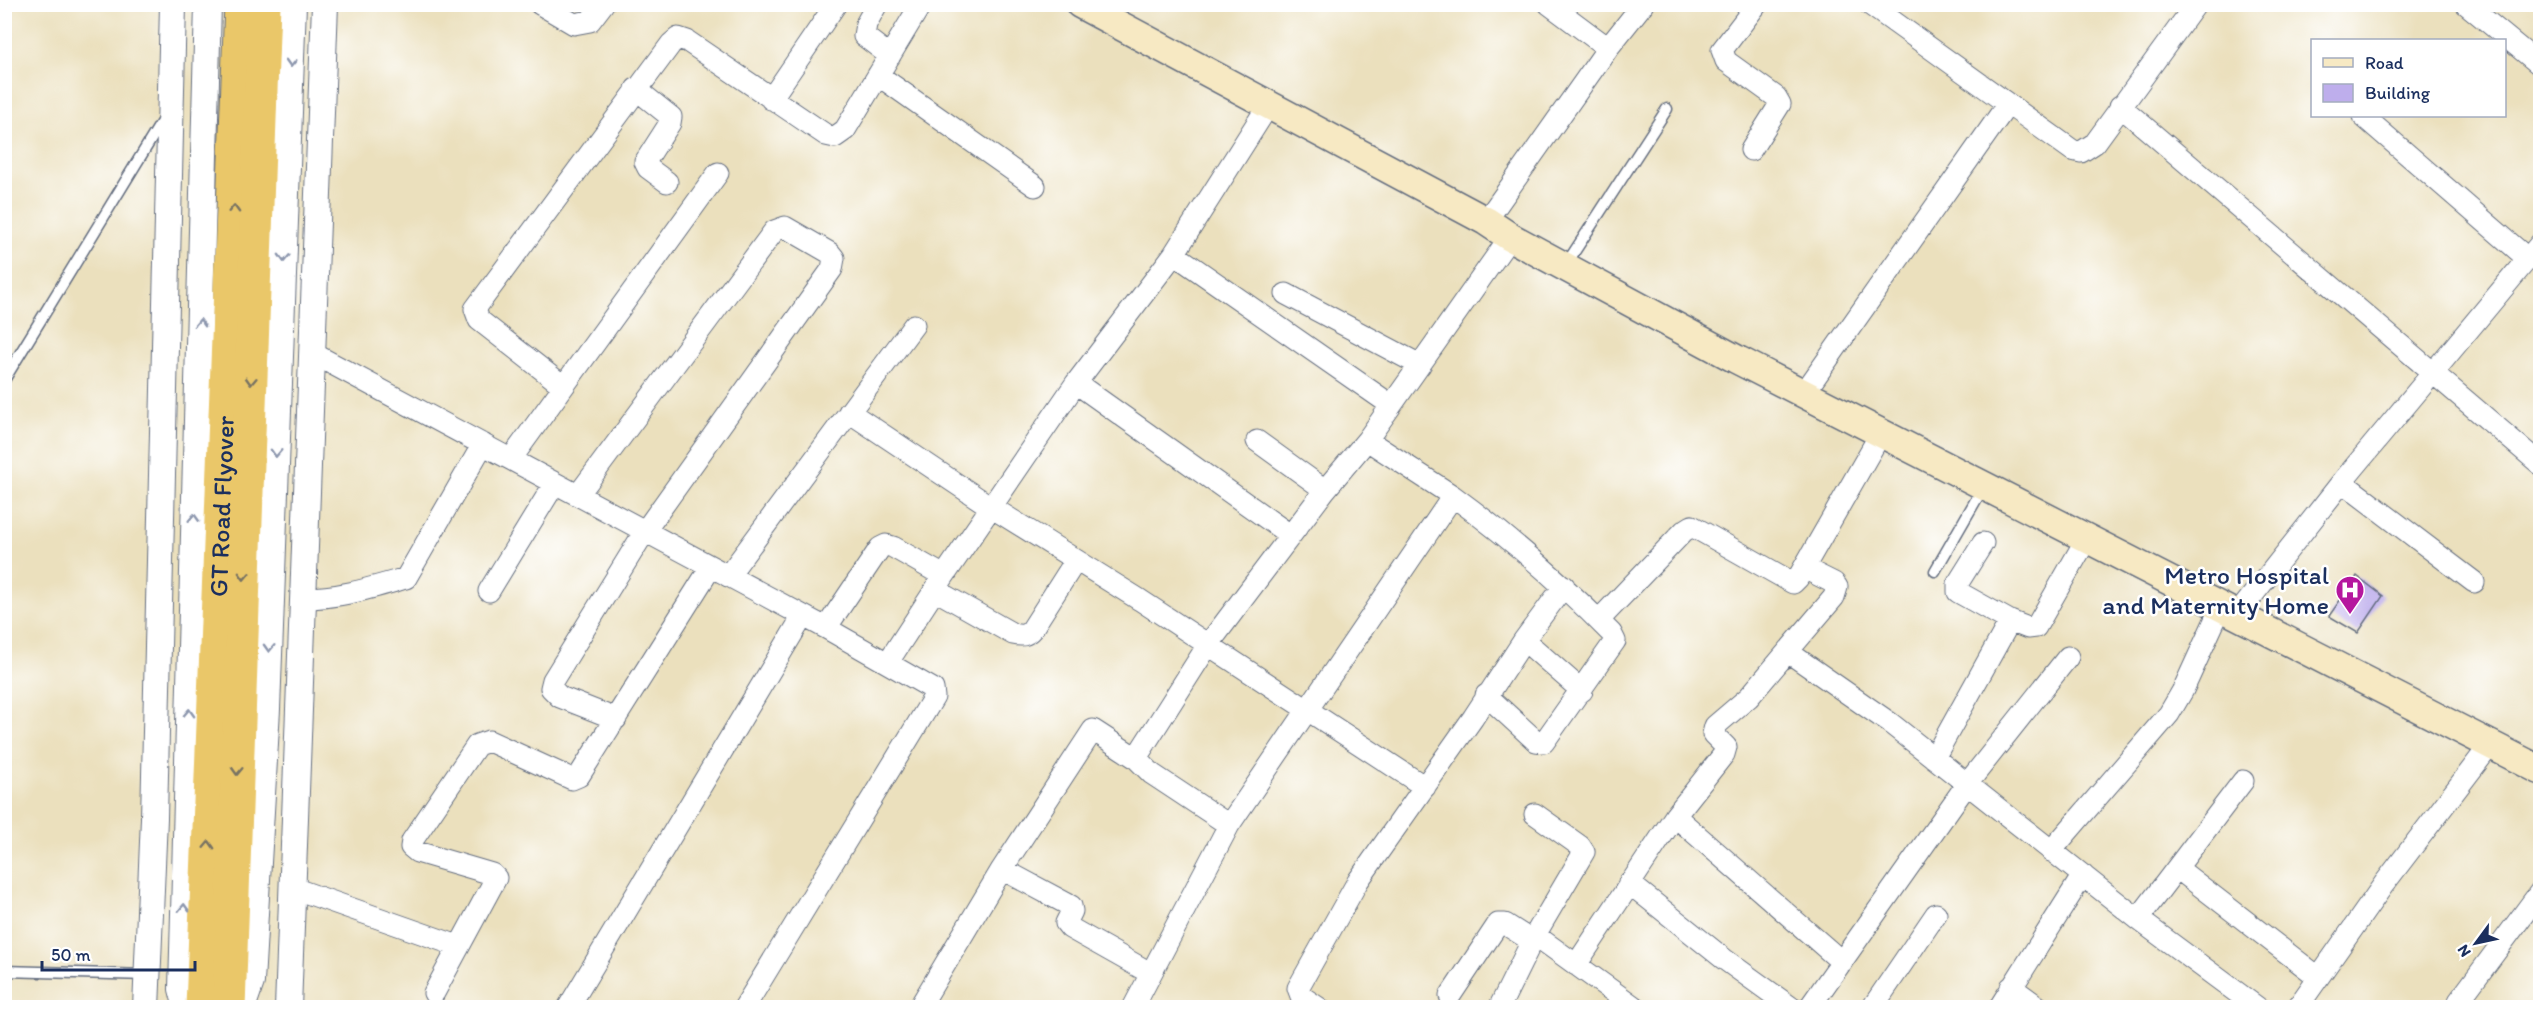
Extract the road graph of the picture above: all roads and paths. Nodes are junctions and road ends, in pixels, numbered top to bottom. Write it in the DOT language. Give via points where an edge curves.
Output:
graph roads {
  1 [pos="172,4"];
  2 [pos="208,4"];
  3 [pos="241,4"];
  4 [pos="264,4"];
  5 [pos="293,4"];
  6 [pos="325,4"];
  7 [pos="540,4"];
  8 [pos="603,4"];
  9 [pos="836,4"];
  10 [pos="877,4"];
  11 [pos="921,4"];
  12 [pos="1080,4"];
  13 [pos="1549,4"];
  14 [pos="1643,4"];
  15 [pos="1757,4"];
  16 [pos="1869,4"];
  17 [pos="2196,4"];
  18 [pos="2466,4"];
  19 [pos="1608,48"];
  20 [pos="890,56"];
  21 [pos="2541,65"];
  22 [pos="878,75"];
  23 [pos="636,89"];
  24 [pos="771,99"];
  25 [pos="2007,105"];
  26 [pos="1268,106"];
  27 [pos="2120,106"];
  28 [pos="170,108"];
  29 [pos="1667,109"];
  30 [pos="2364,117"];
  31 [pos="1751,150"];
  32 [pos="247,154"];
  33 [pos="718,173"];
  34 [pos="667,182"];
  35 [pos="1035,186"];
  36 [pos="1486,221"];
  37 [pos="1510,237"];
  38 [pos="2534,251"];
  39 [pos="1174,254"];
  40 [pos="1565,266"];
  41 [pos="1286,294"];
  42 [pos="914,325"];
  43 [pos="312,352"];
  44 [pos="1420,365"];
  45 [pos="2435,372"];
  46 [pos="4,380"];
  47 [pos="1076,384"];
  48 [pos="562,385"];
  49 [pos="1804,393"];
  50 [pos="1391,405"];
  51 [pos="849,412"];
  52 [pos="1881,433"];
  53 [pos="1367,440"];
  54 [pos="1257,441"];
  55 [pos="483,444"];
  56 [pos="511,459"];
  57 [pos="2541,464"];
  58 [pos="2342,482"];
  59 [pos="555,483"];
  60 [pos="1984,486"];
  61 [pos="1325,489"];
  62 [pos="578,495"];
  63 [pos="1453,496"];
  64 [pos="991,507"];
  65 [pos="645,531"];
  66 [pos="1290,535"];
  67 [pos="2087,538"];
  68 [pos="1983,543"];
  69 [pos="1076,560"];
  70 [pos="1804,568"];
  71 [pos="720,571"];
  72 [pos="1935,572"];
  73 [pos="2474,582"];
  74 [pos="939,583"];
  75 [pos="1564,586"];
  76 [pos="489,591"];
  77 [pos="303,598"];
  78 [pos="2229,611"];
  79 [pos="803,616"];
  80 [pos="1599,620"];
  81 [pos="2010,621"];
  82 [pos="826,628"];
  83 [pos="1524,640"];
  84 [pos="1208,645"];
  85 [pos="1788,652"];
  86 [pos="2068,657"];
  87 [pos="888,662"];
  88 [pos="1582,691"];
  89 [pos="1486,695"];
  90 [pos="1306,710"];
  91 [pos="616,719"];
  92 [pos="2491,744"];
  93 [pos="1136,758"];
  94 [pos="1934,758"];
  95 [pos="2541,770"];
  96 [pos="2243,781"];
  97 [pos="1967,784"];
  98 [pos="1425,787"];
  99 [pos="1535,814"];
  100 [pos="1675,816"];
  101 [pos="1228,825"];
  102 [pos="2051,851"];
  103 [pos="2176,868"];
  104 [pos="1002,869"];
  105 [pos="2083,875"];
  106 [pos="1629,883"];
  107 [pos="293,888"];
  108 [pos="2541,892"];
  109 [pos="1936,914"];
  110 [pos="2138,919"];
  111 [pos="1533,938"];
  112 [pos="458,946"];
  113 [pos="1842,962"];
  114 [pos="1576,965"];
  115 [pos="4,971"];
  116 [pos="1150,973"];
  117 [pos="147,975"];
  118 [pos="2318,977"];
  119 [pos="2011,987"];
  120 [pos="434,993"];
  121 [pos="1450,996"];
  122 [pos="2459,1000"];
  123 [pos="2304,1005"];
  124 [pos="146,1008"];
  125 [pos="187,1008"];
  126 [pos="202,1008"];
  127 [pos="229,1008"];
  128 [pos="242,1008"];
  129 [pos="288,1008"];
  130 [pos="568,1008"];
  131 [pos="744,1008"];
  132 [pos="919,1008"];
  133 [pos="1132,1008"];
  134 [pos="1319,1008"];
  135 [pos="1499,1008"];
  136 [pos="1636,1008"];
  137 [pos="1792,1008"];
  138 [pos="1809,1008"];
  139 [pos="1872,1008"];
  140 [pos="1999,1008"];
  141 [pos="2040,1008"];
  142 [pos="2258,1008"];
  1 -- 28 [label="street"];
  125 -- 2 [label="street, one-way" via="182,988"];
  3 -- 32 [label="highway, GT Road Flyover"];
  4 -- 32 [label="highway, GT Road Flyover"];
  5 -- 128 [label="street, one-way" via="267,709 251,982"];
  6 -- 43 [label="street"];
  7 -- 8 [label="street" via="574,24 590,21"];
  9 -- 24 [label="street"];
  10 -- 20 [label="street" via="864,36"];
  11 -- 20 [label="street"];
  12 -- 26 [label="main road"];
  13 -- 19 [label="street"];
  14 -- 19 [label="street"];
  15 -- 31 [label="street" via="1722,51 1726,61 1780,104"];
  16 -- 25 [label="street"];
  17 -- 27 [label="street"];
  18 -- 21 [label="street"];
  19 -- 36 [label="street"];
  20 -- 22 [label="street"];
  22 -- 24 [label="street" via="845,130 835,137"];
  22 -- 35 [label="street"];
  23 -- 24 [label="street" via="678,39 687,41"];
  23 -- 34 [label="street" via="671,117 645,162"];
  23 -- 48 [label="street" via="476,309 479,320"];
  25 -- 27 [label="street" via="2072,150 2081,152 2095,143"];
  25 -- 49 [label="street"];
  26 -- 36 [label="main road"];
  26 -- 39 [label="street"];
  27 -- 45 [label="street"];
  28 -- 46 [label="lane"];
  28 -- 117 [label="street"];
  29 -- 40 [label="lane"];
  30 -- 38 [label="street"];
  126 -- 32 [label="highway, GT Road Flyover, one-way"];
  32 -- 127 [label="highway, GT Road Flyover, one-way"];
  33 -- 48 [label="street"];
  36 -- 37 [label="main road"];
  37 -- 40 [label="main road"];
  37 -- 44 [label="street"];
  38 -- 45 [label="street"];
  39 -- 47 [label="street"];
  39 -- 50 [label="street"];
  40 -- 49 [label="main road"];
  41 -- 44 [label="street"];
  42 -- 51 [label="street"];
  43 -- 55 [label="street"];
  43 -- 77 [label="street"];
  44 -- 50 [label="street"];
  45 -- 57 [label="street"];
  45 -- 58 [label="street"];
  47 -- 64 [label="street"];
  47 -- 66 [label="street"];
  48 -- 56 [label="street"];
  49 -- 52 [label="main road"];
  50 -- 53 [label="street"];
  51 -- 64 [label="street"];
  51 -- 71 [label="street"];
  52 -- 60 [label="main road"];
  52 -- 70 [label="street"];
  53 -- 61 [label="street"];
  53 -- 63 [label="street"];
  54 -- 61 [label="street"];
  55 -- 56 [label="street"];
  55 -- 77 [label="street" via="406,578 357,593"];
  56 -- 59 [label="street"];
  58 -- 73 [label="street"];
  58 -- 78 [label="street"];
  59 -- 62 [label="street"];
  59 -- 76 [label="street"];
  60 -- 67 [label="main road"];
  60 -- 72 [label="lane"];
  61 -- 66 [label="street"];
  62 -- 65 [label="street"];
  62 -- 65 [label="street" via="774,231 789,229 830,253 834,258 832,269"];
  63 -- 75 [label="street" via="1509,537"];
  63 -- 90 [label="street"];
  64 -- 69 [label="street"];
  64 -- 74 [label="street"];
  65 -- 71 [label="street"];
  65 -- 91 [label="street" via="551,688 560,697"];
  66 -- 84 [label="street"];
  67 -- 78 [label="main road"];
  67 -- 81 [label="street" via="2036,627"];
  68 -- 81 [label="street" via="1958,583 1958,592"];
  69 -- 74 [label="street" via="1032,629 1021,636"];
  69 -- 84 [label="street"];
  70 -- 80 [label="street" via="1796,581 1789,583 1692,526"];
  70 -- 85 [label="street" via="1837,587"];
  71 -- 79 [label="street"];
  71 -- 91 [label="street"];
  74 -- 82 [label="street" via="886,545 880,548"];
  74 -- 87 [label="street"];
  75 -- 80 [label="street"];
  75 -- 83 [label="street"];
  77 -- 107 [label="street"];
  78 -- 92 [label="main road"];
  78 -- 102 [label="street" via="2169,714"];
  79 -- 82 [label="street"];
  79 -- 130 [label="street"];
  80 -- 88 [label="street" via="1615,641"];
  81 -- 94 [label="street"];
  82 -- 87 [label="street"];
  83 -- 88 [label="street"];
  83 -- 89 [label="street"];
  84 -- 90 [label="street"];
  84 -- 93 [label="street"];
  85 -- 94 [label="street"];
  85 -- 100 [label="street" via="1749,697 1715,726 1713,734 1726,751"];
  86 -- 97 [label="street"];
  87 -- 131 [label="street" via="930,686 934,697"];
  88 -- 89 [label="street" via="1541,743"];
  89 -- 98 [label="street"];
  90 -- 98 [label="street"];
  90 -- 101 [label="street"];
  91 -- 112 [label="street" via="576,778 489,741 477,745 411,847 495,876 496,882"];
  92 -- 95 [label="main road"];
  92 -- 118 [label="street"];
  93 -- 101 [label="street" via="1152,774"];
  93 -- 104 [label="street" via="1093,730"];
  94 -- 97 [label="street"];
  96 -- 103 [label="street"];
  97 -- 102 [label="street"];
  97 -- 113 [label="street"];
  98 -- 134 [label="street" via="1358,881 1299,984 1301,996"];
  99 -- 111 [label="street" via="1584,852"];
  100 -- 106 [label="street"];
  100 -- 113 [label="street"];
  101 -- 116 [label="street"];
  102 -- 105 [label="street"];
  103 -- 110 [label="street"];
  103 -- 118 [label="street"];
  104 -- 116 [label="street" via="1071,906 1066,923 1070,928"];
  104 -- 132 [label="street"];
  105 -- 110 [label="street"];
  105 -- 119 [label="street"];
  106 -- 114 [label="street"];
  106 -- 137 [label="street"];
  107 -- 112 [label="street"];
  107 -- 129 [label="street"];
  108 -- 122 [label="street"];
  109 -- 139 [label="street"];
  110 -- 142 [label="street"];
  111 -- 114 [label="street"];
  111 -- 121 [label="street" via="1498,924"];
  111 -- 135 [label="street"];
  112 -- 120 [label="street"];
  113 -- 138 [label="street"];
  114 -- 136 [label="street"];
  115 -- 117 [label="lane"];
  116 -- 133 [label="street"];
  117 -- 124 [label="street"];
  118 -- 123 [label="street"];
  119 -- 140 [label="street"];
  119 -- 141 [label="street"];
}
